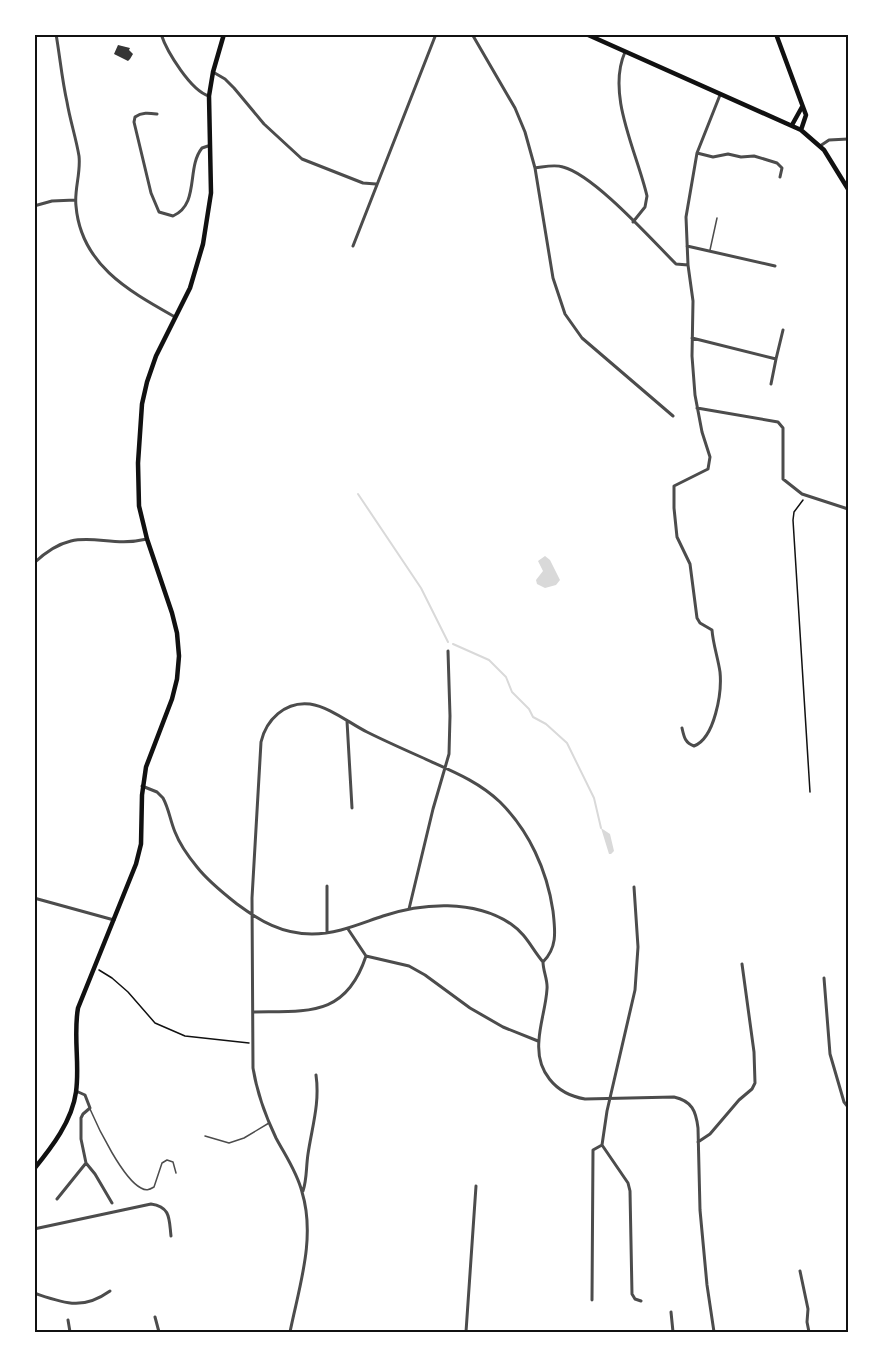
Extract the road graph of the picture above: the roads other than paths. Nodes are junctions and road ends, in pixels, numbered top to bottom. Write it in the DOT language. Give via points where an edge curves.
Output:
graph roads {
  1 [pos="56,34"];
  2 [pos="161,34"];
  3 [pos="225,34"];
  4 [pos="436,34"];
  5 [pos="472,34"];
  6 [pos="586,34"];
  7 [pos="777,34"];
  8 [pos="626,52"];
  9 [pos="213,72"];
  10 [pos="721,93"];
  11 [pos="209,96"];
  12 [pos="802,107"];
  13 [pos="157,114"];
  14 [pos="792,125"];
  15 [pos="801,130"];
  16 [pos="849,139"];
  17 [pos="208,146"];
  18 [pos="820,146"];
  19 [pos="697,153"];
  20 [pos="535,168"];
  21 [pos="780,177"];
  22 [pos="376,184"];
  23 [pos="849,189"];
  24 [pos="75,200"];
  25 [pos="35,204"];
  26 [pos="717,219"];
  27 [pos="633,222"];
  28 [pos="353,246"];
  29 [pos="687,246"];
  30 [pos="710,250"];
  31 [pos="688,265"];
  32 [pos="775,266"];
  33 [pos="175,317"];
  34 [pos="783,330"];
  35 [pos="692,338"];
  36 [pos="776,359"];
  37 [pos="771,384"];
  38 [pos="697,408"];
  39 [pos="673,416"];
  40 [pos="849,508"];
  41 [pos="147,538"];
  42 [pos="34,563"];
  43 [pos="448,651"];
  44 [pos="347,721"];
  45 [pos="682,728"];
  46 [pos="445,767"];
  47 [pos="142,786"];
  48 [pos="352,808"];
  49 [pos="327,886"];
  50 [pos="634,887"];
  51 [pos="34,898"];
  52 [pos="409,909"];
  53 [pos="253,916"];
  54 [pos="114,920"];
  55 [pos="348,928"];
  56 [pos="327,932"];
  57 [pos="366,956"];
  58 [pos="543,962"];
  59 [pos="742,964"];
  60 [pos="824,978"];
  61 [pos="253,1012"];
  62 [pos="538,1041"];
  63 [pos="316,1075"];
  64 [pos="76,1091"];
  65 [pos="610,1098"];
  66 [pos="849,1107"];
  67 [pos="90,1108"];
  68 [pos="269,1123"];
  69 [pos="206,1136"];
  70 [pos="698,1142"];
  71 [pos="602,1145"];
  72 [pos="86,1163"];
  73 [pos="34,1169"];
  74 [pos="176,1173"];
  75 [pos="476,1186"];
  76 [pos="303,1192"];
  77 [pos="57,1199"];
  78 [pos="112,1203"];
  79 [pos="34,1229"];
  80 [pos="171,1236"];
  81 [pos="800,1271"];
  82 [pos="110,1291"];
  83 [pos="34,1293"];
  84 [pos="592,1300"];
  85 [pos="641,1301"];
  86 [pos="671,1312"];
  87 [pos="154,1317"];
  88 [pos="68,1320"];
  89 [pos="70,1332"];
  90 [pos="159,1332"];
  91 [pos="290,1332"];
  92 [pos="466,1332"];
  93 [pos="673,1332"];
  94 [pos="714,1332"];
  95 [pos="809,1332"];
  1 -- 24 [label="street" via="79,160"];
  2 -- 11 [label="street" via="180,69 198,91"];
  3 -- 9 [label="main road"];
  4 -- 22 [label="street"];
  5 -- 20 [label="street" via="515,108"];
  6 -- 8 [label="main road"];
  7 -- 12 [label="main road"];
  8 -- 10 [label="main road"];
  8 -- 27 [label="street" via="619,73 620,98 647,196 645,207"];
  9 -- 11 [label="main road"];
  9 -- 22 [label="street" via="234,88 302,159 363,183"];
  10 -- 14 [label="main road"];
  10 -- 19 [label="street"];
  11 -- 17 [label="main road"];
  12 -- 14 [label="main road"];
  12 -- 15 [label="main road" via="806,116"];
  13 -- 17 [label="street" via="138,115 134,122 159,212 173,216 184,208 196,157"];
  14 -- 15 [label="main road"];
  15 -- 18 [label="main road"];
  16 -- 18 [label="street" via="828,140"];
  17 -- 33 [label="main road" via="211,193 207,222 193,280"];
  18 -- 23 [label="main road"];
  19 -- 21 [label="street" via="713,157 754,156 777,163 782,168"];
  19 -- 29 [label="street" via="686,217"];
  20 -- 27 [label="street" via="561,166 571,170"];
  20 -- 39 [label="street" via="553,278 565,314 582,338"];
  22 -- 28 [label="street"];
  24 -- 25 [label="street"];
  24 -- 33 [label="street" via="84,241 97,262 120,283"];
  26 -- 30 [label="lane"];
  27 -- 31 [label="street" via="676,264"];
  29 -- 30 [label="street"];
  29 -- 31 [label="street"];
  30 -- 32 [label="street"];
  31 -- 35 [label="street" via="693,301"];
  33 -- 41 [label="main road" via="150,371 142,404 138,492"];
  34 -- 36 [label="street"];
  35 -- 36 [label="street"];
  35 -- 38 [label="street"];
  36 -- 37 [label="street"];
  38 -- 40 [label="street" via="781,425 783,479 795,490"];
  38 -- 45 [label="street" via="710,457 708,469 674,486 674,508 677,537 690,564 697,618 712,630 720,683 717,711 703,741 690,744"];
  41 -- 42 [label="street" via="77,538"];
  41 -- 47 [label="main road" via="172,613 179,656 172,699"];
  43 -- 46 [label="street" via="450,716"];
  44 -- 46 [label="street"];
  44 -- 48 [label="street"];
  44 -- 53 [label="street" via="321,707 292,705 268,723 264,731 259,756"];
  46 -- 52 [label="street"];
  46 -- 58 [label="street" via="472,780 499,801 534,849 543,869 554,919 553,950"];
  47 -- 53 [label="street" via="163,798 179,841 198,869"];
  47 -- 54 [label="main road" via="139,854"];
  49 -- 56 [label="street"];
  50 -- 65 [label="street" via="638,930 635,990"];
  51 -- 54 [label="street"];
  52 -- 55 [label="street"];
  52 -- 58 [label="street" via="447,905 494,915 520,931"];
  53 -- 56 [label="street" via="295,933"];
  53 -- 61 [label="street"];
  54 -- 64 [label="main road" via="81,996 76,1020"];
  55 -- 56 [label="street"];
  55 -- 57 [label="street"];
  57 -- 61 [label="street" via="355,982 333,1003 310,1010"];
  57 -- 62 [label="street" via="409,966 494,1022"];
  58 -- 62 [label="street" via="548,986"];
  59 -- 70 [label="street" via="755,1083 710,1134"];
  60 -- 66 [label="street" via="830,1054 844,1102"];
  61 -- 68 [label="street" via="256,1086"];
  62 -- 65 [label="street" via="540,1062 558,1089 573,1097"];
  63 -- 76 [label="street" via="318,1104"];
  64 -- 67 [label="street" via="85,1095"];
  64 -- 73 [label="main road" via="66,1122"];
  65 -- 70 [label="street" via="682,1099 694,1109"];
  65 -- 71 [label="street"];
  67 -- 72 [label="street" via="82,1113 81,1119"];
  67 -- 74 [label="lane" via="103,1138 142,1189 154,1187 162,1163 167,1160 173,1162"];
  68 -- 69 [label="lane" via="229,1143"];
  68 -- 76 [label="street"];
  70 -- 94 [label="street" via="703,1244"];
  71 -- 84 [label="street" via="593,1150"];
  71 -- 85 [label="street" via="628,1183 632,1294"];
  72 -- 77 [label="street"];
  72 -- 78 [label="street"];
  75 -- 92 [label="street"];
  76 -- 91 [label="street" via="306,1253"];
  79 -- 80 [label="street" via="152,1204 168,1213"];
  81 -- 95 [label="street"];
  82 -- 83 [label="street" via="99,1299 74,1305"];
  86 -- 93 [label="street"];
  87 -- 90 [label="street"];
  88 -- 89 [label="street"];
}
